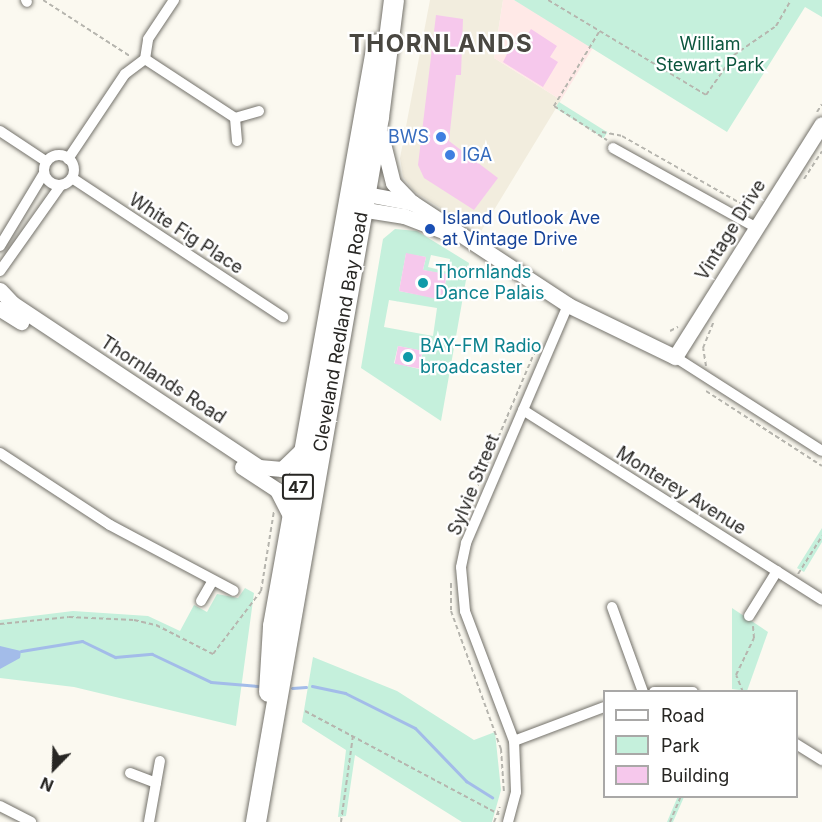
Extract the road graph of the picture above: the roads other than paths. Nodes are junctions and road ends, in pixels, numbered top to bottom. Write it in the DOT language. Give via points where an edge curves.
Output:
graph roads {
  1 [pos="174,0"];
  2 [pos="387,0"];
  3 [pos="394,0"];
  4 [pos="145,59"];
  5 [pos="258,111"];
  6 [pos="379,117"];
  7 [pos="235,118"];
  8 [pos="822,124"];
  9 [pos="0,131"];
  10 [pos="237,141"];
  11 [pos="613,148"];
  12 [pos="68,159"];
  13 [pos="46,167"];
  14 [pos="72,178"];
  15 [pos="61,185"];
  16 [pos="355,200"];
  17 [pos="412,203"];
  18 [pos="755,227"];
  19 [pos="468,242"];
  20 [pos="0,246"];
  21 [pos="0,271"];
  22 [pos="0,290"];
  23 [pos="568,305"];
  24 [pos="0,309"];
  25 [pos="283,317"];
  26 [pos="675,357"];
  27 [pos="523,410"];
  28 [pos="306,445"];
  29 [pos="822,451"];
  30 [pos="0,453"];
  31 [pos="292,522"];
  32 [pos="305,544"];
  33 [pos="777,571"];
  34 [pos="213,580"];
  35 [pos="234,591"];
  36 [pos="822,600"];
  37 [pos="201,601"];
  38 [pos="612,607"];
  39 [pos="749,616"];
  40 [pos="273,626"];
  41 [pos="642,690"];
  42 [pos="603,707"];
  43 [pos="514,741"];
  44 [pos="798,745"];
  45 [pos="822,760"];
  46 [pos="160,761"];
  47 [pos="264,769"];
  48 [pos="130,774"];
  49 [pos="156,783"];
  50 [pos="0,806"];
  51 [pos="509,820"];
  52 [pos="31,822"];
  53 [pos="149,822"];
  54 [pos="256,822"];
  1 -- 4 [label="street" via="148,39"];
  2 -- 16 [label="highway, Cleveland Redland Bay Road / 47"];
  3 -- 6 [label="highway, Cleveland Redland Bay Road / 47"];
  4 -- 7 [label="street"];
  4 -- 12 [label="street" via="125,74"];
  5 -- 7 [label="street"];
  6 -- 16 [label="highway, Cleveland Redland Bay Road / 47"];
  6 -- 17 [label="street" via="383,160 393,183"];
  7 -- 10 [label="street"];
  8 -- 18 [label="street, Vintage Drive"];
  9 -- 13 [label="street"];
  11 -- 18 [label="street" via="632,154"];
  12 -- 13 [label="street" via="57,155"];
  12 -- 14 [label="street"];
  13 -- 15 [label="street"];
  13 -- 20 [label="street"];
  14 -- 15 [label="street"];
  14 -- 25 [label="street, White Fig Place"];
  15 -- 21 [label="street"];
  16 -- 17 [label="street"];
  16 -- 19 [label="street"];
  16 -- 28 [label="highway, Cleveland Redland Bay Road / 47"];
  16 -- 32 [label="highway, Cleveland Redland Bay Road / 47"];
  17 -- 19 [label="street"];
  18 -- 26 [label="street, Vintage Drive"];
  19 -- 23 [label="street"];
  22 -- 28 [label="street, Thornlands Road" via="12,303 259,467 282,469"];
  23 -- 26 [label="street"];
  23 -- 27 [label="street, Sylvie Street"];
  24 -- 31 [label="street, Thornlands Road" via="277,490"];
  26 -- 29 [label="street"];
  27 -- 33 [label="street, Monterey Avenue"];
  27 -- 43 [label="street, Sylvie Street" via="461,567 465,611"];
  28 -- 31 [label="highway, Cleveland Redland Bay Road / 47"];
  30 -- 34 [label="street" via="110,525"];
  31 -- 40 [label="highway, Cleveland Redland Bay Road / 47"];
  32 -- 40 [label="highway" via="286,624"];
  32 -- 47 [label="highway, Cleveland Redland Bay Road / 47"];
  33 -- 36 [label="street, Monterey Avenue"];
  33 -- 39 [label="street"];
  34 -- 35 [label="street"];
  34 -- 37 [label="street"];
  38 -- 41 [label="street"];
  40 -- 47 [label="highway, Cleveland Redland Bay Road / 47"];
  42 -- 43 [label="street"];
  43 -- 51 [label="street, Sylvie Street" via="516,792"];
  44 -- 45 [label="street"];
  46 -- 49 [label="street"];
  47 -- 54 [label="highway, Cleveland Redland Bay Road / 47"];
  48 -- 49 [label="street"];
  49 -- 53 [label="street"];
  50 -- 52 [label="street"];
}
